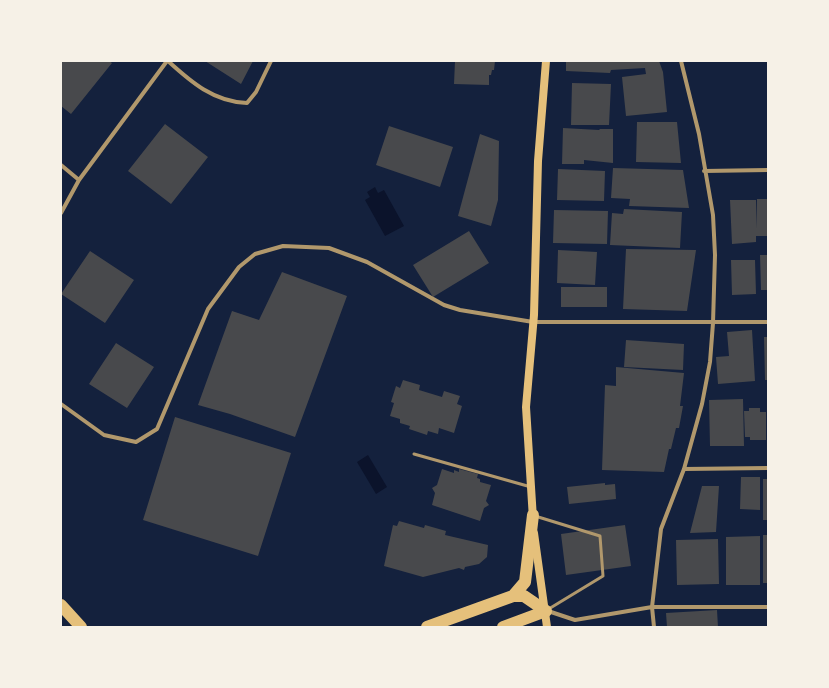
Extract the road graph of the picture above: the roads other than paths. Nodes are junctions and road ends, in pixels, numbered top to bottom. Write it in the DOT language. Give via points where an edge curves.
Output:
graph roads {
  1 [pos="168,61"];
  2 [pos="271,61"];
  3 [pos="546,61"];
  4 [pos="681,61"];
  5 [pos="61,165"];
  6 [pos="768,170"];
  7 [pos="704,171"];
  8 [pos="79,180"];
  9 [pos="61,213"];
  10 [pos="533,322"];
  11 [pos="768,322"];
  12 [pos="714,323"];
  13 [pos="61,404"];
  14 [pos="414,454"];
  15 [pos="768,468"];
  16 [pos="684,469"];
  17 [pos="531,487"];
  18 [pos="533,515"];
  19 [pos="513,596"];
  20 [pos="61,605"];
  21 [pos="652,607"];
  22 [pos="768,607"];
  23 [pos="546,611"];
  24 [pos="81,627"];
  25 [pos="427,627"];
  26 [pos="504,627"];
  27 [pos="547,627"];
  28 [pos="654,627"];
  1 -- 2 [label="street" via="188,80 217,98 232,103 246,103 256,92"];
  1 -- 8 [label="street"];
  3 -- 10 [label="main road" via="538,161"];
  4 -- 7 [label="street" via="699,134"];
  5 -- 8 [label="street"];
  6 -- 7 [label="street"];
  7 -- 12 [label="street" via="713,215"];
  8 -- 9 [label="street"];
  10 -- 12 [label="street"];
  10 -- 13 [label="street" via="444,305 368,262 329,248 284,246 255,254 239,267 208,309 157,429 136,442 104,435"];
  10 -- 17 [label="main road" via="526,407"];
  11 -- 12 [label="street"];
  12 -- 16 [label="street" via="702,404"];
  14 -- 17 [label="lane"];
  15 -- 16 [label="street"];
  16 -- 21 [label="street" via="661,529"];
  17 -- 18 [label="main road"];
  18 -- 19 [label="highway" via="525,582"];
  18 -- 23 [label="main road"];
  18 -- 23 [label="lane" via="600,536 603,576"];
  19 -- 23 [label="highway" via="524,596"];
  19 -- 25 [label="highway"];
  20 -- 24 [label="highway"];
  21 -- 22 [label="street"];
  21 -- 23 [label="street" via="575,620"];
  21 -- 28 [label="street"];
  23 -- 26 [label="highway"];
  23 -- 27 [label="main road"];
}
